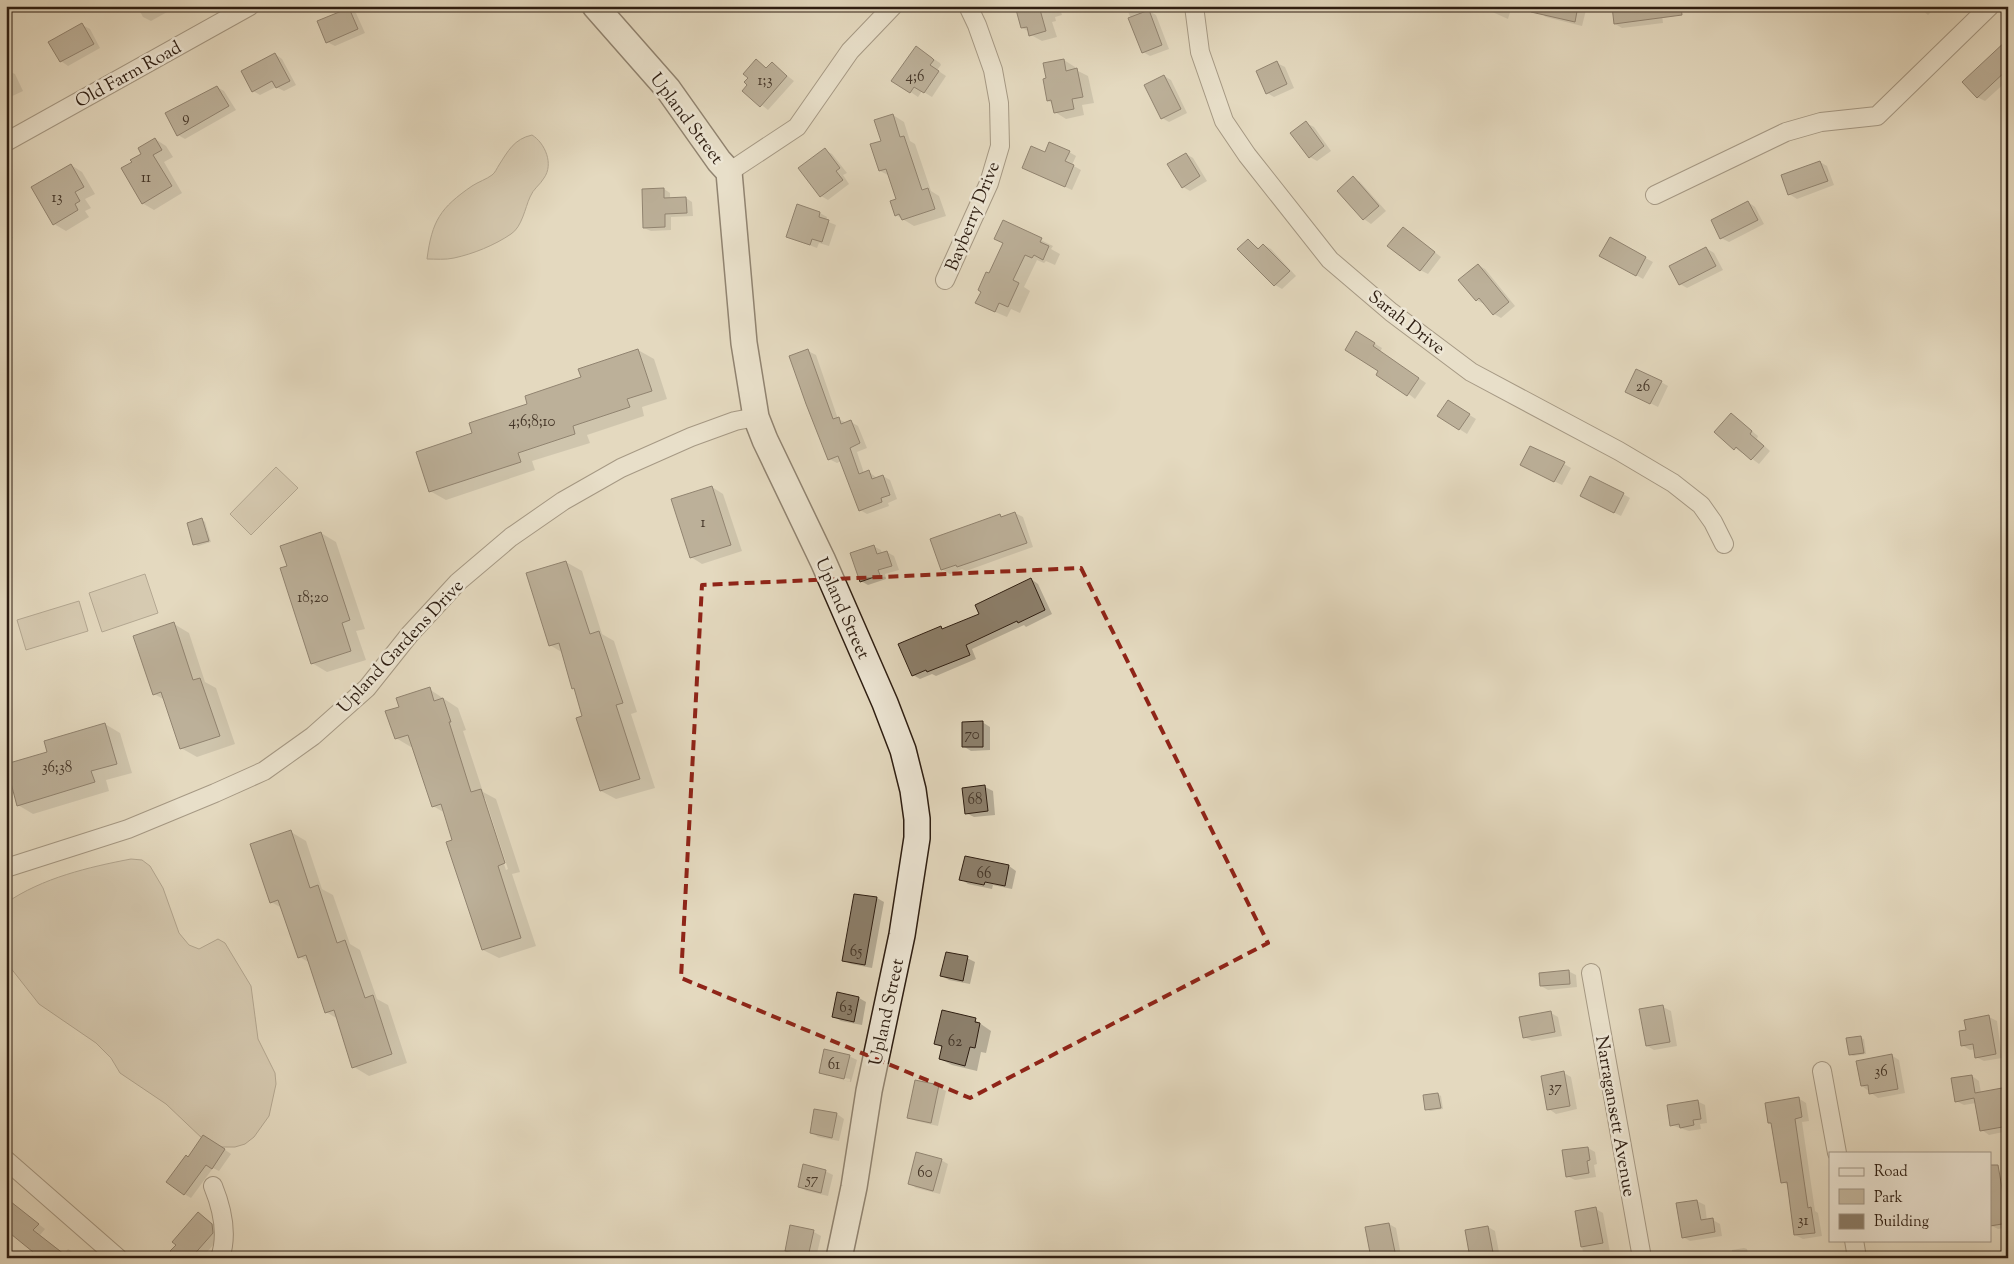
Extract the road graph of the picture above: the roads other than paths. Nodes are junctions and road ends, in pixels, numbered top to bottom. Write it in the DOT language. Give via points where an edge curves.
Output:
graph roads {
  1 [pos="250,6"];
  2 [pos="595,6"];
  3 [pos="893,6"];
  4 [pos="968,6"];
  5 [pos="1194,6"];
  6 [pos="1990,6"];
  7 [pos="6,142"];
  8 [pos="729,172"];
  9 [pos="1655,195"];
  10 [pos="945,280"];
  11 [pos="756,417"];
  12 [pos="1724,544"];
  13 [pos="6,868"];
  14 [pos="1591,973"];
  15 [pos="1822,1071"];
  16 [pos="1837,1152"];
  17 [pos="6,1160"];
  18 [pos="213,1186"];
  19 [pos="1854,1242"];
  20 [pos="118,1258"];
  21 [pos="220,1258"];
  22 [pos="839,1258"];
  23 [pos="1642,1258"];
  24 [pos="1857,1258"];
  1 -- 7 [label="street, Old Farm Road"];
  2 -- 8 [label="street, Upland Street" via="668,89"];
  3 -- 8 [label="street" via="850,51 797,127"];
  4 -- 10 [label="street, Bayberry Drive" via="993,70 999,102 1000,146 989,183"];
  5 -- 12 [label="street, Sarah Drive" via="1200,52 1224,120 1258,170 1330,260 1391,312 1471,372 1673,483 1701,505"];
  6 -- 9 [label="street" via="1877,116 1820,122 1786,132"];
  8 -- 11 [label="street, Upland Street" via="743,334"];
  11 -- 13 [label="street, Upland Gardens Drive" via="734,421 691,437 621,468 563,501 511,537 458,582 366,688 313,736 264,770 128,829"];
  11 -- 22 [label="street, Upland Street" via="885,702 903,750 917,819 902,934"];
  14 -- 23 [label="street, Narragansett Avenue"];
  15 -- 16 [label="street"];
  17 -- 20 [label="street"];
  18 -- 21 [label="street" via="223,1225"];
  19 -- 24 [label="street"];
}
